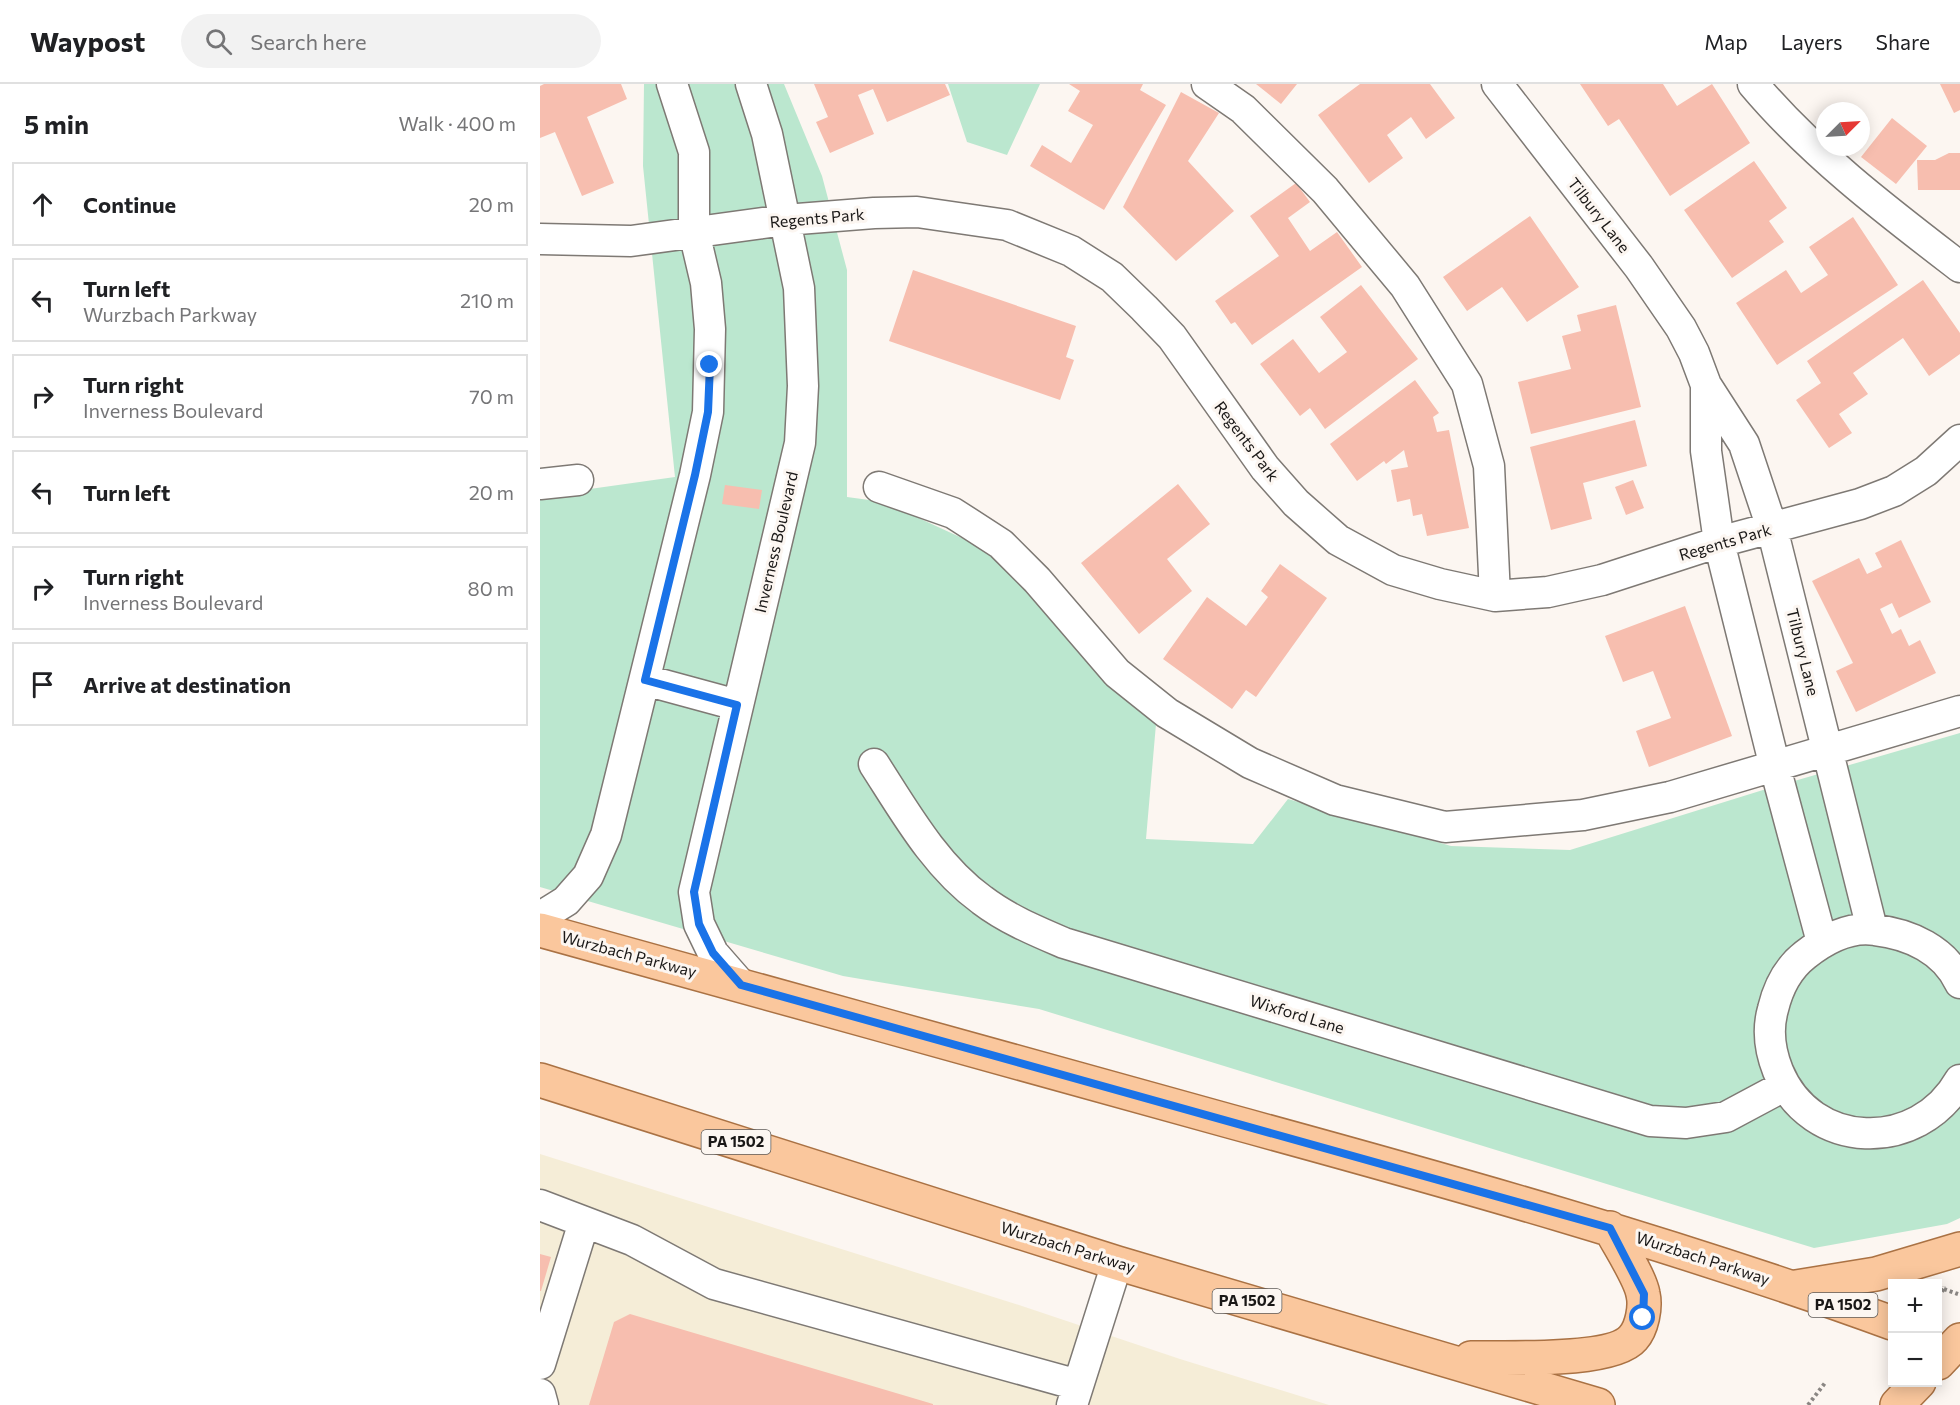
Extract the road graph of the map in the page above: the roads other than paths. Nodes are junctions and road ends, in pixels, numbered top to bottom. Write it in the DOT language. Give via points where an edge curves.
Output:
graph roads {
  1 [pos="672,84"];
  2 [pos="751,84"];
  3 [pos="1207,84"];
  4 [pos="1497,84"];
  5 [pos="1753,84"];
  6 [pos="785,220"];
  7 [pos="694,232"];
  8 [pos="540,239"];
  9 [pos="1960,267"];
  10 [pos="1706,385"];
  11 [pos="1960,440"];
  12 [pos="578,480"];
  13 [pos="540,484"];
  14 [pos="879,487"];
  15 [pos="1772,528"];
  16 [pos="1719,542"];
  17 [pos="1495,596"];
  18 [pos="645,680"];
  19 [pos="737,705"];
  20 [pos="1960,711"];
  21 [pos="1828,751"];
  22 [pos="873,764"];
  23 [pos="1775,767"];
  24 [pos="540,917"];
  25 [pos="1872,929"];
  26 [pos="540,930"];
  27 [pos="1822,942"];
  28 [pos="1960,983"];
  29 [pos="741,985"];
  30 [pos="540,1080"];
  31 [pos="1960,1080"];
  32 [pos="1784,1086"];
  33 [pos="540,1205"];
  34 [pos="584,1222"];
  35 [pos="1610,1228"];
  36 [pos="1960,1249"];
  37 [pos="1117,1263"];
  38 [pos="1794,1287"];
  39 [pos="1888,1321"];
  40 [pos="1440,1358"];
  41 [pos="540,1364"];
  42 [pos="1915,1387"];
  43 [pos="540,1394"];
  44 [pos="1075,1395"];
  45 [pos="1570,1400"];
  46 [pos="543,1405"];
  47 [pos="1598,1405"];
  48 [pos="1897,1405"];
  1 -- 7 [label="street" via="694,152"];
  2 -- 6 [label="street, Inverness Boulevard" via="767,134"];
  3 -- 17 [label="street" via="1243,109 1326,190 1405,286 1467,384 1489,466"];
  4 -- 10 [label="street, Tilbury Lane" via="1639,267 1675,319"];
  5 -- 9 [label="street" via="1824,157"];
  6 -- 7 [label="street, Regents Park"];
  6 -- 17 [label="street, Regents Park" via="917,212 1007,225 1071,250 1112,277 1165,330 1265,468 1296,503 1338,540 1393,570"];
  6 -- 19 [label="street, Inverness Boulevard" via="799,288 803,342 800,443"];
  7 -- 8 [label="street, Regents Park" via="631,241"];
  7 -- 18 [label="street" via="710,329 708,412"];
  10 -- 15 [label="street, Tilbury Lane" via="1744,444"];
  10 -- 16 [label="street, Tilbury Lane" via="1706,451"];
  11 -- 15 [label="street, Regents Park" via="1926,471 1894,491"];
  12 -- 13 [label="street"];
  14 -- 23 [label="street" via="953,513 1001,544 1117,673 1167,713 1251,763 1335,800 1445,827 1583,815 1670,798"];
  15 -- 16 [label="street, Regents Park"];
  15 -- 21 [label="street, Tilbury Lane"];
  16 -- 17 [label="street, Regents Park" via="1602,580 1548,592"];
  16 -- 23 [label="street, Tilbury Lane"];
  18 -- 19 [label="street"];
  18 -- 24 [label="street" via="606,835 588,876 566,901"];
  19 -- 29 [label="street, Inverness Boulevard" via="694,892 699,924 713,953"];
  20 -- 21 [label="street"];
  21 -- 23 [label="street"];
  21 -- 25 [label="street, Tilbury Lane"];
  22 -- 32 [label="street, Wixford Lane" via="918,832 981,900 1018,923 1064,943 1650,1121 1686,1123 1726,1117"];
  23 -- 27 [label="street, Tilbury Lane"];
  25 -- 27 [label="street" via="1846,932"];
  25 -- 28 [label="street" via="1905,935 1933,950"];
  26 -- 29 [label="main road, Wurzbach Parkway / PA 1502"];
  27 -- 32 [label="street" via="1796,963 1778,990 1769,1022 1772,1055"];
  29 -- 35 [label="main road, Wurzbach Parkway / PA 1502"];
  30 -- 37 [label="main road, Wurzbach Parkway / PA 1502"];
  31 -- 32 [label="street" via="1951,1096 1927,1118 1897,1131 1865,1134 1833,1127 1806,1110"];
  33 -- 34 [label="street"];
  34 -- 41 [label="street"];
  34 -- 44 [label="street" via="632,1240 714,1284"];
  35 -- 38 [label="main road, Wurzbach Parkway / PA 1502"];
  35 -- 40 [label="main road" via="1644,1294 1643,1318 1634,1338 1621,1346 1579,1356"];
  36 -- 38 [label="main road" via="1876,1274"];
  37 -- 40 [label="main road, Wurzbach Parkway / PA 1502"];
  37 -- 44 [label="street"];
  38 -- 39 [label="main road, Wurzbach Parkway / PA 1502"];
  40 -- 45 [label="main road, Wurzbach Parkway / PA 1502"];
  42 -- 48 [label="main road"];
  43 -- 46 [label="street"];
  45 -- 47 [label="main road, Wurzbach Parkway / PA 1502"];
}
